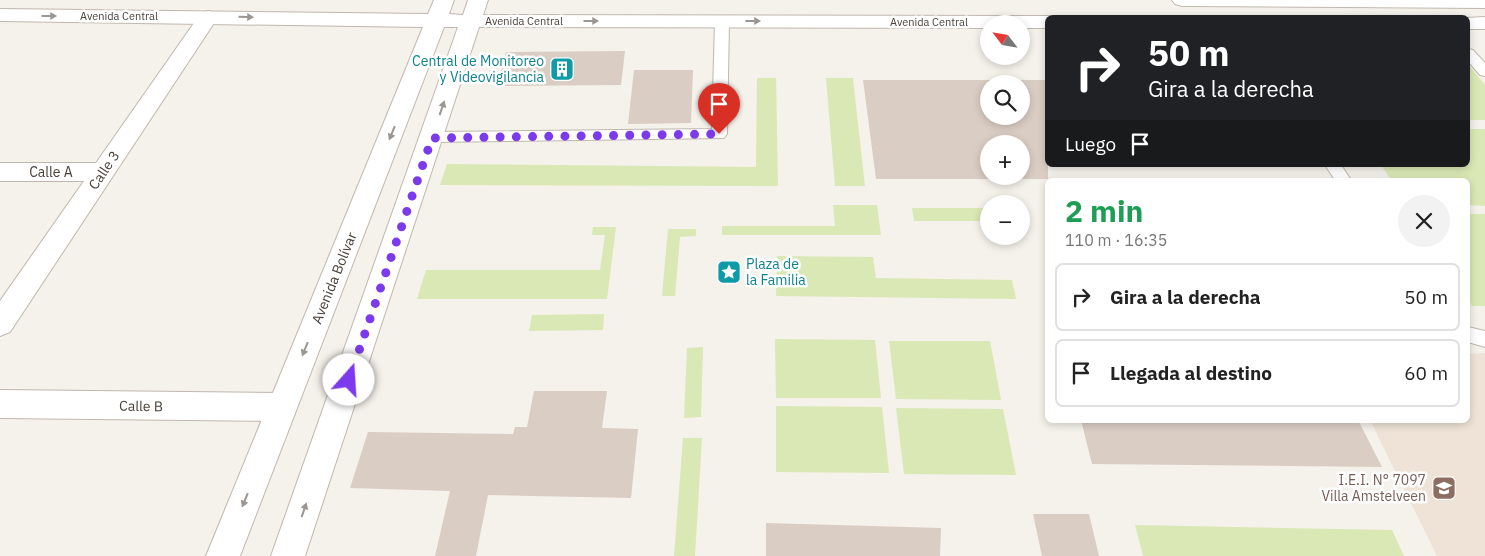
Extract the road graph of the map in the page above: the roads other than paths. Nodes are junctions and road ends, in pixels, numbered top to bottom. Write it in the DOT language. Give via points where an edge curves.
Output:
graph roads {
  1 [pos="1182,0"];
  2 [pos="1428,1"];
  3 [pos="1485,2"];
  4 [pos="440,10"];
  5 [pos="475,10"];
  6 [pos="0,15"];
  7 [pos="208,17"];
  8 [pos="722,21"];
  9 [pos="1045,22"];
  10 [pos="1470,23"];
  11 [pos="1485,23"];
  12 [pos="1470,55"];
  13 [pos="1485,72"];
  14 [pos="432,138"];
  15 [pos="1335,167"];
  16 [pos="0,172"];
  17 [pos="102,172"];
  18 [pos="1342,178"];
  19 [pos="0,324"];
  20 [pos="1470,335"];
  21 [pos="1485,339"];
  22 [pos="0,404"];
  23 [pos="282,407"];
  24 [pos="223,556"];
  25 [pos="288,556"];
  1 -- 2 [label="street"];
  2 -- 3 [label="street"];
  4 -- 5 [label="street, Avenida Central"];
  7 -- 4 [label="street, Avenida Central, one-way"];
  4 -- 23 [label="street, Avenida Bolívar, one-way"];
  5 -- 8 [label="street, Avenida Central, one-way"];
  14 -- 5 [label="street, one-way"];
  6 -- 7 [label="street, Avenida Central, one-way"];
  7 -- 17 [label="street, Calle 3"];
  8 -- 9 [label="street, Avenida Central, one-way"];
  8 -- 14 [label="lane" via="719,134"];
  10 -- 11 [label="street"];
  12 -- 13 [label="lane"];
  25 -- 14 [label="street, one-way"];
  15 -- 18 [label="lane"];
  16 -- 17 [label="street, Calle A"];
  17 -- 19 [label="street, Calle 3"];
  20 -- 21 [label="lane"];
  22 -- 23 [label="street, Calle B"];
  23 -- 24 [label="street, Avenida Bolívar, one-way"];
}
